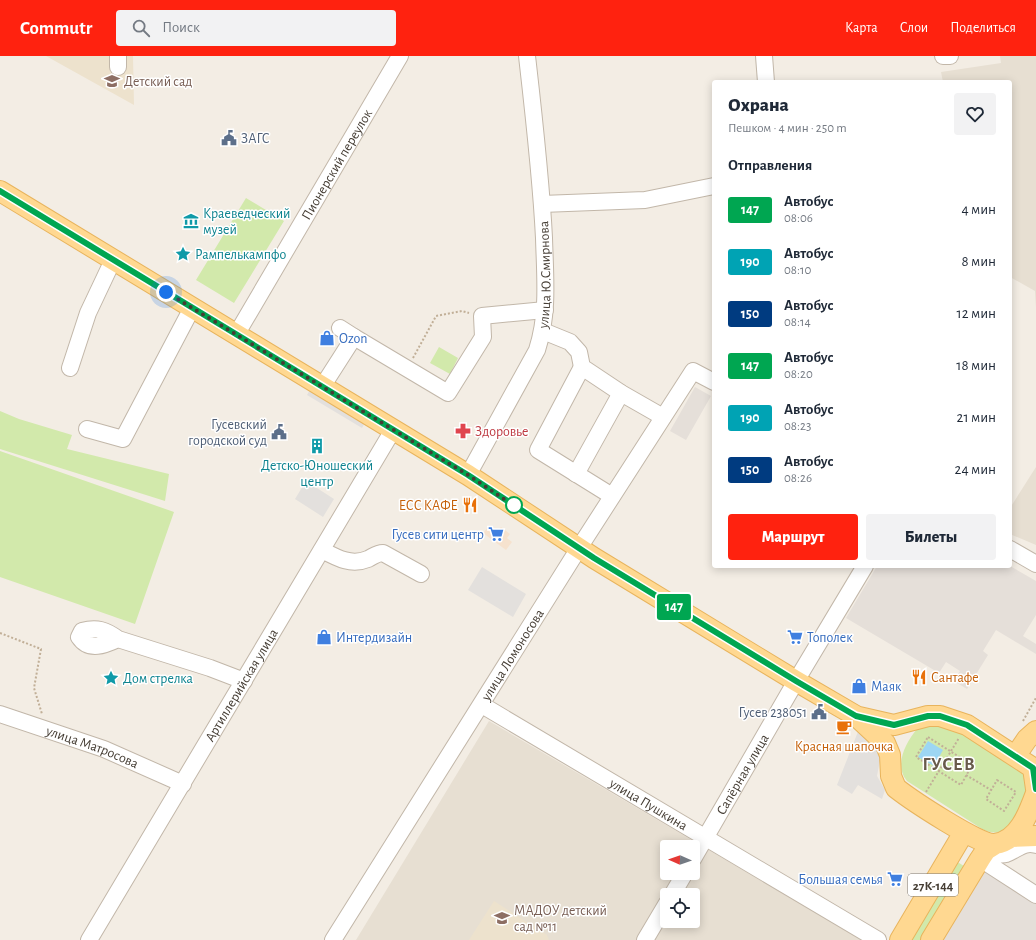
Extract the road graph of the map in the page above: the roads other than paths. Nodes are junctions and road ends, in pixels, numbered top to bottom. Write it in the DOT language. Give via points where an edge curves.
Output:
graph roads {
  1 [pos="400,56"];
  2 [pos="527,56"];
  3 [pos="764,56"];
  4 [pos="943,56"];
  5 [pos="950,56"];
  6 [pos="766,80"];
  7 [pos="712,186"];
  8 [pos="0,191"];
  9 [pos="542,204"];
  10 [pos="113,260"];
  11 [pos="192,308"];
  12 [pos="545,310"];
  13 [pos="340,328"];
  14 [pos="543,331"];
  15 [pos="236,334"];
  16 [pos="354,337"];
  17 [pos="582,367"];
  18 [pos="70,368"];
  19 [pos="712,381"];
  20 [pos="322,386"];
  21 [pos="621,393"];
  22 [pos="663,417"];
  23 [pos="87,429"];
  24 [pos="394,430"];
  25 [pos="576,474"];
  26 [pos="468,475"];
  27 [pos="612,496"];
  28 [pos="579,548"];
  29 [pos="322,550"];
  30 [pos="1012,550"];
  31 [pos="1036,564"];
  32 [pos="864,568"];
  33 [pos="421,574"];
  34 [pos="118,639"];
  35 [pos="244,680"];
  36 [pos="796,681"];
  37 [pos="482,705"];
  38 [pos="0,714"];
  39 [pos="856,716"];
  40 [pos="913,721"];
  41 [pos="1036,731"];
  42 [pos="1016,755"];
  43 [pos="890,763"];
  44 [pos="1035,765"];
  45 [pos="183,784"];
  46 [pos="1036,789"];
  47 [pos="1036,794"];
  48 [pos="964,832"];
  49 [pos="1036,836"];
  50 [pos="706,837"];
  51 [pos="1003,841"];
  52 [pos="1036,845"];
  53 [pos="700,847"];
  54 [pos="1036,895"];
  55 [pos="660,915"];
  56 [pos="89,940"];
  57 [pos="333,940"];
  58 [pos="645,940"];
  59 [pos="878,940"];
  60 [pos="900,940"];
  61 [pos="931,940"];
  1 -- 15 [label="street, Пионерский переулок"];
  2 -- 9 [label="street, улица Ю.Смирнова"];
  3 -- 6 [label="street"];
  4 -- 5 [label="street"];
  7 -- 9 [label="street" via="645,200"];
  8 -- 10 [label="main road"];
  9 -- 12 [label="street, улица Ю.Смирнова"];
  10 -- 11 [label="main road"];
  10 -- 18 [label="street" via="88,313"];
  11 -- 15 [label="main road"];
  11 -- 23 [label="street" via="124,439"];
  12 -- 14 [label="street, улица Ю.Смирнова"];
  12 -- 16 [label="street" via="482,316 483,337 448,393"];
  13 -- 16 [label="street"];
  14 -- 17 [label="street" via="570,342 579,352"];
  14 -- 26 [label="street, улица Ю.Смирнова" via="537,350"];
  15 -- 20 [label="main road"];
  16 -- 20 [label="street"];
  17 -- 21 [label="street"];
  17 -- 25 [label="street" via="538,450"];
  19 -- 22 [label="street, улица Ломоносова" via="693,371"];
  20 -- 24 [label="main road"];
  21 -- 22 [label="street"];
  21 -- 25 [label="street"];
  22 -- 27 [label="street, улица Ломоносова"];
  24 -- 26 [label="main road"];
  24 -- 29 [label="street, Артиллерийская улица"];
  25 -- 27 [label="street"];
  26 -- 28 [label="main road"];
  27 -- 28 [label="street, улица Ломоносова"];
  28 -- 36 [label="main road"];
  28 -- 37 [label="street, улица Ломоносова"];
  29 -- 33 [label="street" via="341,560 349,561 359,561 383,553"];
  29 -- 35 [label="street, Артиллерийская улица"];
  30 -- 31 [label="street"];
  32 -- 36 [label="street, Сапёрная улица"];
  34 -- 35 [label="street"];
  35 -- 45 [label="street, Артиллерийская улица"];
  36 -- 39 [label="main road"];
  36 -- 50 [label="street, Сапёрная улица"];
  37 -- 50 [label="street, улица Пушкина"];
  37 -- 57 [label="street, улица Ломоносова"];
  38 -- 45 [label="street, улица Матросова" via="104,749"];
  39 -- 40 [label="main road" via="894,725"];
  39 -- 43 [label="main road" via="885,743"];
  40 -- 42 [label="main road" via="928,716 955,720"];
  40 -- 43 [label="main road" via="897,745"];
  41 -- 42 [label="main road"];
  42 -- 44 [label="main road"];
  43 -- 48 [label="main road" via="891,776 896,788"];
  44 -- 46 [label="main road"];
  45 -- 56 [label="street, Артиллерийская улица"];
  47 -- 51 [label="main road, 27К-144" via="1021,826"];
  48 -- 51 [label="main road" via="984,842"];
  48 -- 60 [label="main road, 27К-144"];
  49 -- 51 [label="main road"];
  50 -- 53 [label="street, Сапёрная улица"];
  50 -- 59 [label="street, улица Пушкина"];
  51 -- 61 [label="main road, 27К-144" via="986,850"];
  52 -- 54 [label="street" via="1024,844 1003,855 989,855 982,860"];
  55 -- 58 [label="street"];
}
